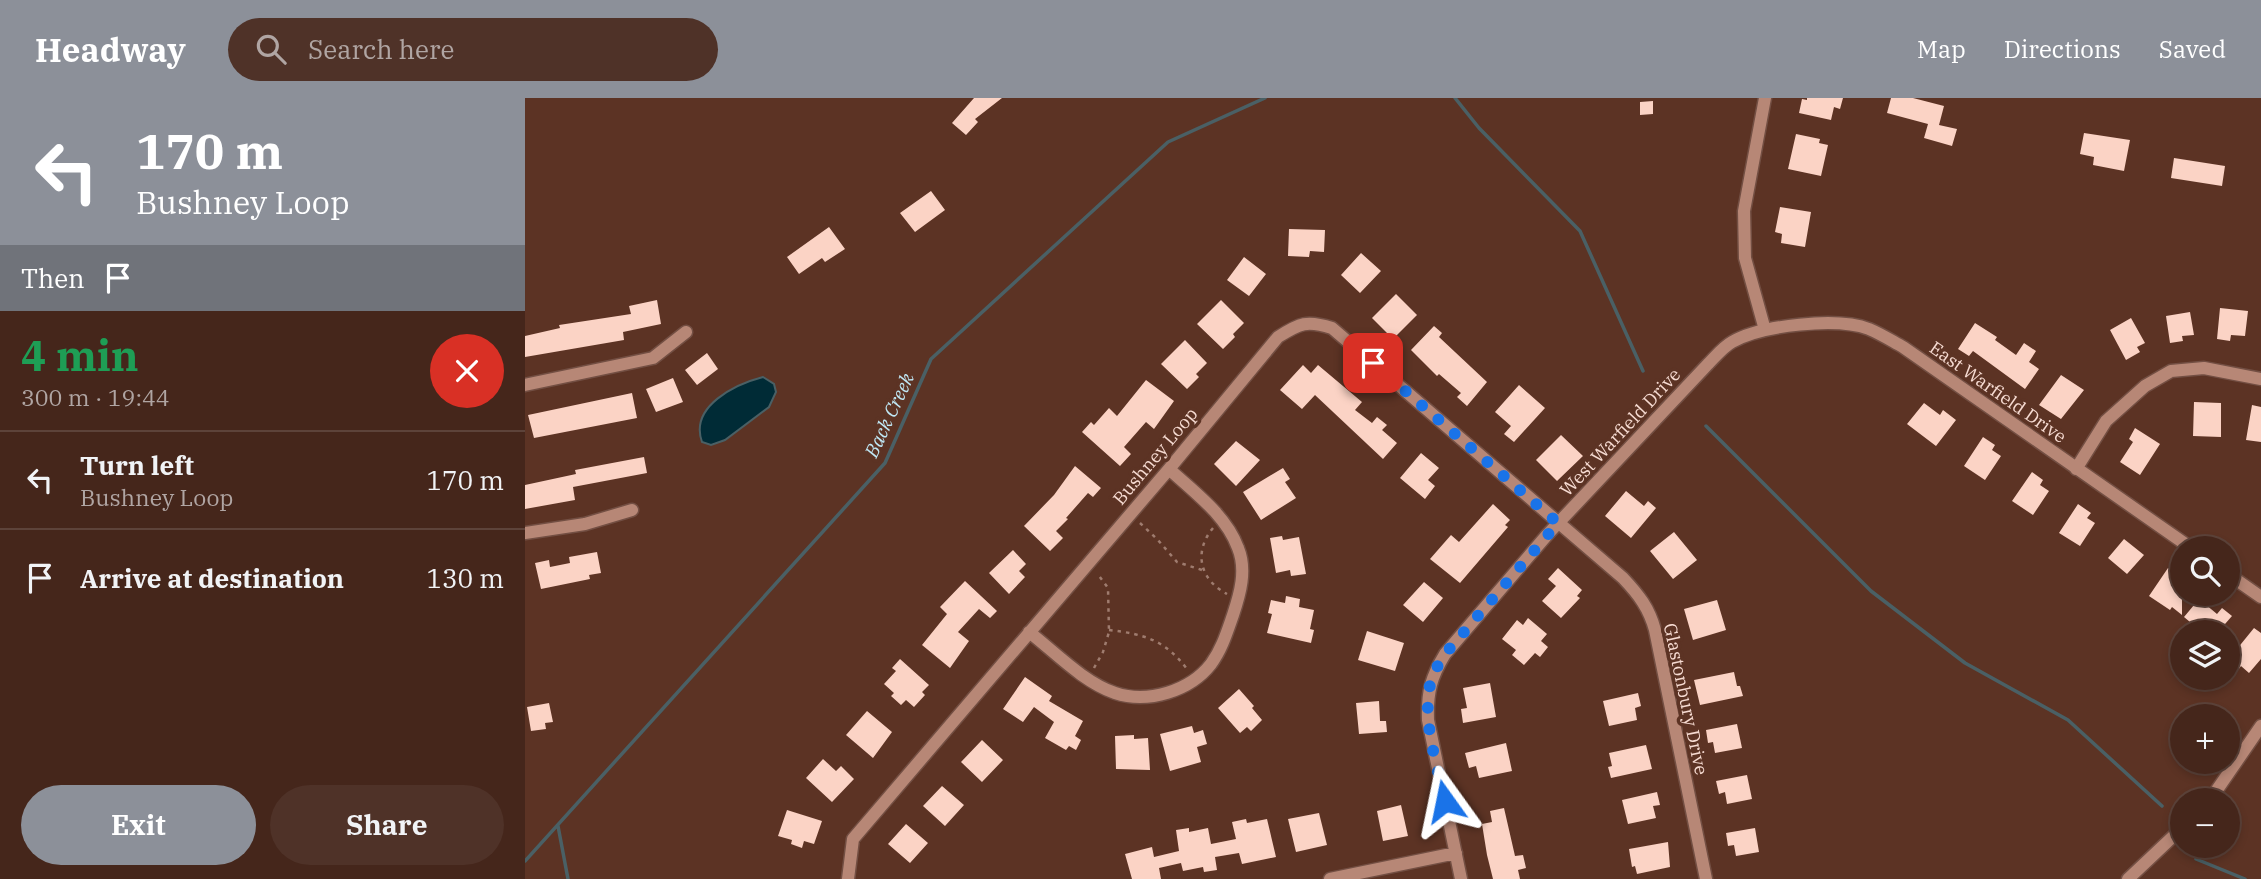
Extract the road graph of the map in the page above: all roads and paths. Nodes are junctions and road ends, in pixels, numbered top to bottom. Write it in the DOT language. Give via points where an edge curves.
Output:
graph roads {
  1 [pos="1765,98"];
  2 [pos="1765,330"];
  3 [pos="686,332"];
  4 [pos="2261,379"];
  5 [pos="525,385"];
  6 [pos="1169,469"];
  7 [pos="2076,469"];
  8 [pos="632,510"];
  9 [pos="1140,523"];
  10 [pos="1558,523"];
  11 [pos="1213,528"];
  12 [pos="525,533"];
  13 [pos="2173,536"];
  14 [pos="1202,570"];
  15 [pos="1097,573"];
  16 [pos="2240,582"];
  17 [pos="1227,594"];
  18 [pos="2261,597"];
  19 [pos="1109,630"];
  20 [pos="1029,632"];
  21 [pos="1094,668"];
  22 [pos="1187,670"];
  23 [pos="2261,726"];
  24 [pos="2218,788"];
  25 [pos="2170,839"];
  26 [pos="1455,853"];
  27 [pos="848,879"];
  28 [pos="1330,879"];
  29 [pos="1461,879"];
  30 [pos="1706,879"];
  31 [pos="2128,879"];
  1 -- 2 [label="street" via="1744,211 1745,258"];
  2 -- 7 [label="street, East Warfield Drive" via="1814,324 1867,328 1903,347"];
  2 -- 10 [label="street, West Warfield Drive" via="1729,344"];
  3 -- 5 [label="street" via="653,358"];
  4 -- 7 [label="street" via="2204,368 2171,371 2145,386 2106,421"];
  6 -- 10 [label="street, Bushney Loop" via="1278,337 1311,322 1332,328"];
  6 -- 20 [label="street, Bushney Loop"];
  6 -- 20 [label="street" via="1219,516 1239,550 1242,585 1225,639 1211,663 1197,678 1174,691 1129,696 1094,684"];
  7 -- 13 [label="street, East Warfield Drive"];
  8 -- 12 [label="street" via="586,524"];
  9 -- 14 [label="path" via="1175,561"];
  10 -- 26 [label="street, West Warfield Drive" via="1433,673 1428,720"];
  10 -- 30 [label="street, Glastonbury Drive" via="1623,578 1650,612"];
  11 -- 14 [label="path" via="1204,544"];
  14 -- 17 [label="path" via="1209,582"];
  15 -- 19 [label="path" via="1108,588"];
  16 -- 18 [label="street"];
  19 -- 21 [label="path"];
  19 -- 22 [label="path" via="1160,642"];
  20 -- 27 [label="street, Bushney Loop" via="853,839"];
  23 -- 24 [label="street"];
  25 -- 31 [label="street"];
  26 -- 28 [label="street"];
  26 -- 29 [label="street, West Warfield Drive"];
}
